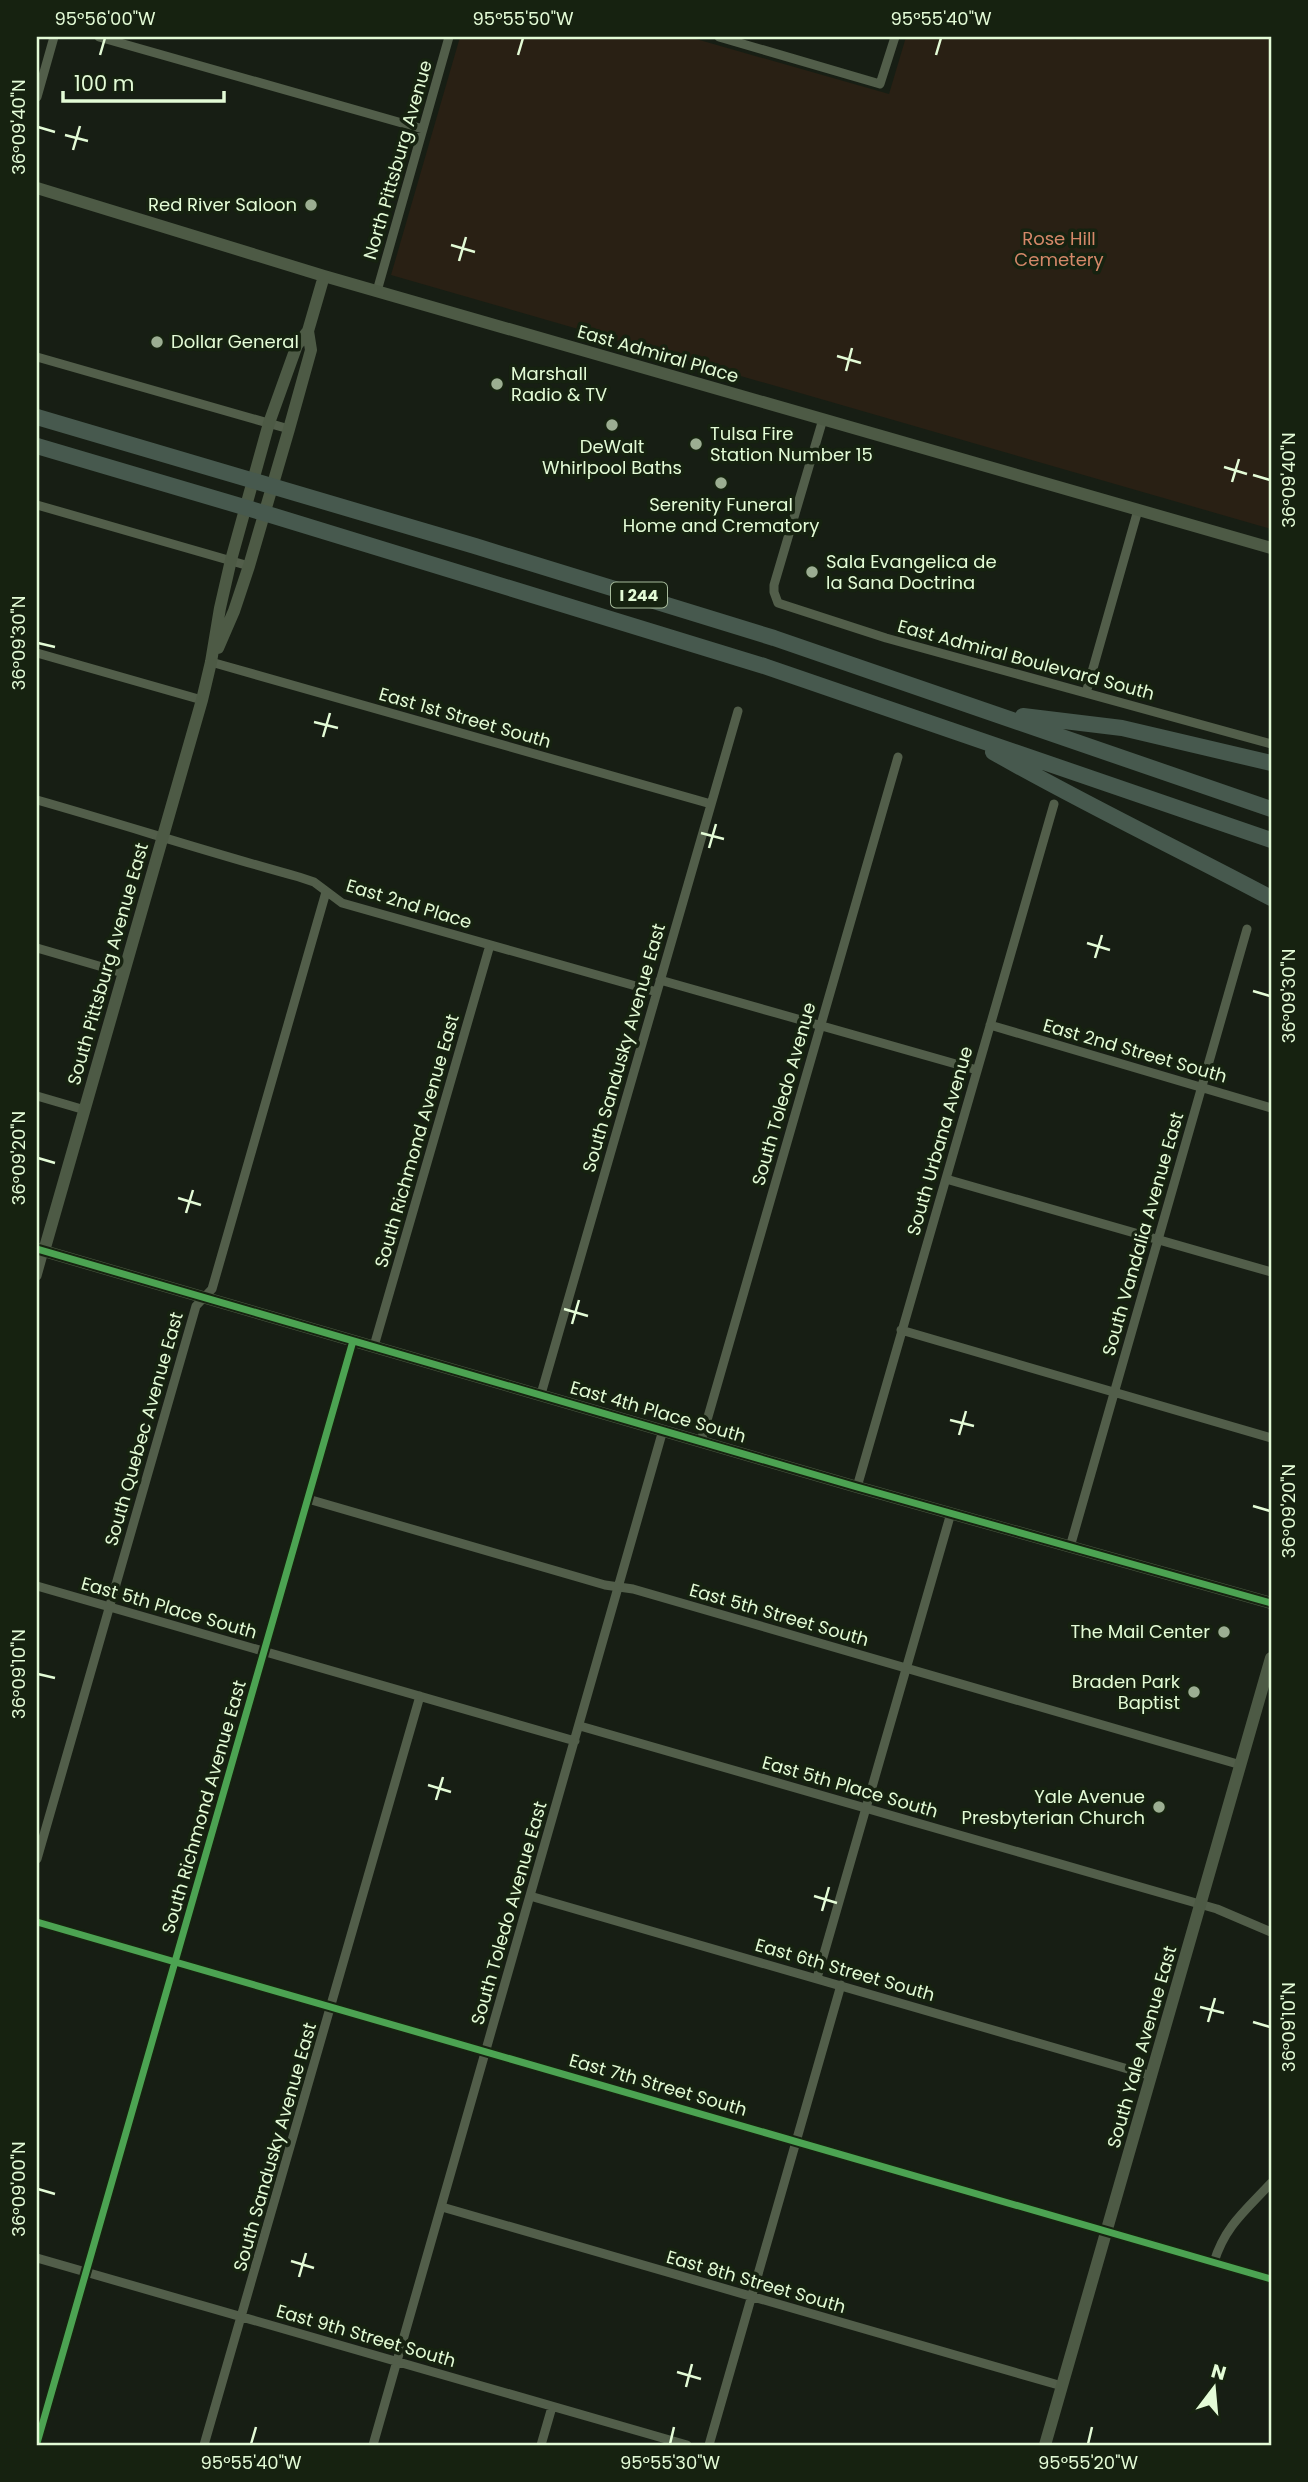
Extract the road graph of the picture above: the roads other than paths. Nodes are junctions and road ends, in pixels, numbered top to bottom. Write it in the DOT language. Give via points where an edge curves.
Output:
graph roads {
  1 [pos="54,37"];
  2 [pos="99,37"];
  3 [pos="450,37"];
  4 [pos="723,37"];
  5 [pos="895,37"];
  6 [pos="37,97"];
  7 [pos="423,129"];
  8 [pos="37,188"];
  9 [pos="324,276"];
  10 [pos="377,291"];
  11 [pos="308,331"];
  12 [pos="37,357"];
  13 [pos="37,417"];
  14 [pos="823,419"];
  15 [pos="269,423"];
  16 [pos="289,429"];
  17 [pos="37,446"];
  18 [pos="37,505"];
  19 [pos="1138,510"];
  20 [pos="1271,548"];
  21 [pos="231,561"];
  22 [pos="249,566"];
  23 [pos="37,653"];
  24 [pos="211,662"];
  25 [pos="1086,693"];
  26 [pos="202,700"];
  27 [pos="738,711"];
  28 [pos="989,711"];
  29 [pos="960,733"];
  30 [pos="1271,744"];
  31 [pos="898,757"];
  32 [pos="1271,764"];
  33 [pos="37,800"];
  34 [pos="711,804"];
  35 [pos="1054,804"];
  36 [pos="1271,809"];
  37 [pos="162,837"];
  38 [pos="1271,840"];
  39 [pos="326,892"];
  40 [pos="1271,898"];
  41 [pos="1247,929"];
  42 [pos="490,944"];
  43 [pos="37,948"];
  44 [pos="123,973"];
  45 [pos="660,980"];
  46 [pos="657,992"];
  47 [pos="820,1025"];
  48 [pos="990,1025"];
  49 [pos="976,1070"];
  50 [pos="1202,1088"];
  51 [pos="37,1096"];
  52 [pos="1271,1108"];
  53 [pos="85,1110"];
  54 [pos="946,1179"];
  55 [pos="1158,1240"];
  56 [pos="40,1250"];
  57 [pos="1271,1272"];
  58 [pos="37,1276"];
  59 [pos="204,1297"];
  60 [pos="901,1330"];
  61 [pos="353,1340"];
  62 [pos="374,1346"];
  63 [pos="1113,1393"];
  64 [pos="541,1394"];
  65 [pos="663,1430"];
  66 [pos="1271,1438"];
  67 [pos="701,1441"];
  68 [pos="858,1487"];
  69 [pos="309,1499"];
  70 [pos="950,1513"];
  71 [pos="1070,1547"];
  72 [pos="37,1586"];
  73 [pos="619,1587"];
  74 [pos="1271,1603"];
  75 [pos="108,1606"];
  76 [pos="265,1651"];
  77 [pos="1271,1658"];
  78 [pos="906,1668"];
  79 [pos="420,1696"];
  80 [pos="580,1726"];
  81 [pos="575,1741"];
  82 [pos="1241,1765"];
  83 [pos="866,1808"];
  84 [pos="37,1859"];
  85 [pos="530,1896"];
  86 [pos="1201,1905"];
  87 [pos="37,1922"];
  88 [pos="1271,1933"];
  89 [pos="176,1962"];
  90 [pos="817,1978"];
  91 [pos="841,1985"];
  92 [pos="331,2007"];
  93 [pos="486,2052"];
  94 [pos="1152,2076"];
  95 [pos="796,2141"];
  96 [pos="1271,2183"];
  97 [pos="442,2207"];
  98 [pos="1106,2230"];
  99 [pos="37,2258"];
  100 [pos="1214,2262"];
  101 [pos="86,2272"];
  102 [pos="1271,2279"];
  103 [pos="752,2297"];
  104 [pos="242,2318"];
  105 [pos="398,2361"];
  106 [pos="1062,2386"];
  107 [pos="552,2406"];
  108 [pos="37,2443"];
  109 [pos="204,2445"];
  110 [pos="373,2445"];
  111 [pos="541,2445"];
  112 [pos="687,2445"];
  113 [pos="709,2445"];
  114 [pos="1045,2445"];
  1 -- 6 [label="street"];
  2 -- 7 [label="street"];
  3 -- 7 [label="street, North Pittsburg Avenue"];
  4 -- 5 [label="street" via="880,84"];
  7 -- 10 [label="street, North Pittsburg Avenue"];
  8 -- 9 [label="street, East Admiral Place"];
  9 -- 10 [label="street, East Admiral Place"];
  9 -- 11 [label="street, South Pittsburg Avenue East"];
  10 -- 14 [label="street, East Admiral Place"];
  11 -- 15 [label="street, South Pittsburg Avenue East" via="297,345"];
  11 -- 16 [label="street, South Pittsburg Avenue East" via="311,350"];
  12 -- 15 [label="street"];
  13 -- 28 [label="highway, I 244" via="596,582"];
  14 -- 19 [label="street, East Admiral Place"];
  14 -- 25 [label="street, East Admiral Boulevard South" via="774,585 778,603"];
  15 -- 16 [label="street"];
  15 -- 21 [label="street, South Pittsburg Avenue East"];
  16 -- 22 [label="street, South Pittsburg Avenue East"];
  17 -- 29 [label="highway, I 244" via="628,623"];
  18 -- 21 [label="street"];
  19 -- 20 [label="street, East Admiral Place"];
  19 -- 25 [label="street"];
  21 -- 22 [label="street"];
  21 -- 24 [label="street, South Pittsburg Avenue East"];
  22 -- 24 [label="street, South Pittsburg Avenue East"];
  23 -- 26 [label="street"];
  24 -- 26 [label="street, South Pittsburg Avenue East"];
  24 -- 34 [label="street, East 1st Street South"];
  25 -- 30 [label="street, East Admiral Boulevard South"];
  26 -- 37 [label="street, South Pittsburg Avenue East"];
  27 -- 34 [label="street, South Sandusky Avenue East"];
  28 -- 32 [label="highway" via="1122,728"];
  28 -- 36 [label="highway, I 244"];
  29 -- 38 [label="highway, I 244"];
  29 -- 40 [label="highway" via="1066,794"];
  31 -- 47 [label="street, South Toledo Avenue"];
  33 -- 37 [label="street, East 2nd Place"];
  34 -- 45 [label="street, South Sandusky Avenue East"];
  35 -- 48 [label="street, South Urbana Avenue"];
  37 -- 39 [label="street, East 2nd Place" via="307,879"];
  37 -- 44 [label="street, South Pittsburg Avenue East"];
  39 -- 42 [label="street, East 2nd Place" via="342,903"];
  39 -- 59 [label="street, South Quebec Avenue East" via="214,1283"];
  41 -- 50 [label="street, South Vandalia Avenue East"];
  42 -- 46 [label="street, East 2nd Place"];
  42 -- 62 [label="street, South Richmond Avenue East"];
  43 -- 44 [label="street"];
  44 -- 53 [label="street, South Pittsburg Avenue East"];
  45 -- 46 [label="street, South Sandusky Avenue East"];
  45 -- 47 [label="street"];
  46 -- 64 [label="street, South Sandusky Avenue East"];
  47 -- 49 [label="street"];
  47 -- 67 [label="street, South Toledo Avenue"];
  48 -- 49 [label="street, South Urbana Avenue"];
  48 -- 50 [label="street, East 2nd Street South"];
  49 -- 54 [label="street, South Urbana Avenue"];
  50 -- 52 [label="street, East 2nd Street South"];
  50 -- 55 [label="street, South Vandalia Avenue East"];
  51 -- 53 [label="street"];
  53 -- 56 [label="street, South Pittsburg Avenue East"];
  54 -- 55 [label="street"];
  54 -- 60 [label="street, South Urbana Avenue"];
  55 -- 57 [label="street"];
  55 -- 63 [label="street, South Vandalia Avenue East"];
  56 -- 58 [label="street, South Pittsburg Avenue East"];
  56 -- 59 [label="street, East 4th Place South"];
  59 -- 61 [label="street, East 4th Place South"];
  59 -- 75 [label="street, South Quebec Avenue East" via="196,1306"];
  60 -- 63 [label="street"];
  60 -- 68 [label="street, South Urbana Avenue"];
  61 -- 62 [label="street, East 4th Place South"];
  61 -- 69 [label="street, South Richmond Avenue East"];
  62 -- 64 [label="street, East 4th Place South"];
  63 -- 66 [label="street"];
  63 -- 71 [label="street, South Vandalia Avenue East"];
  64 -- 65 [label="street, East 4th Place South"];
  65 -- 67 [label="street, East 4th Place South"];
  65 -- 73 [label="street, South Toledo Avenue East"];
  67 -- 68 [label="street, East 4th Place South"];
  68 -- 70 [label="street, East 4th Place South"];
  69 -- 73 [label="street, East 5th Street South"];
  69 -- 76 [label="street, South Richmond Avenue East"];
  70 -- 71 [label="street, East 4th Place South"];
  70 -- 78 [label="street"];
  71 -- 74 [label="street, East 4th Place South"];
  72 -- 75 [label="street, East 5th Place South"];
  73 -- 78 [label="street, East 5th Street South"];
  73 -- 80 [label="street, South Toledo Avenue East"];
  75 -- 76 [label="street, East 5th Place South"];
  75 -- 84 [label="street, South Quebec Avenue East"];
  76 -- 79 [label="street, East 5th Place South"];
  76 -- 89 [label="street, South Richmond Avenue East"];
  77 -- 82 [label="street, South Yale Avenue East"];
  78 -- 82 [label="street, East 5th Street South"];
  78 -- 83 [label="street"];
  79 -- 81 [label="street, East 5th Place South"];
  79 -- 92 [label="street, South Sandusky Avenue East"];
  80 -- 81 [label="street, South Toledo Avenue East"];
  80 -- 83 [label="street, East 5th Place South"];
  81 -- 85 [label="street, South Toledo Avenue East"];
  82 -- 86 [label="street, South Yale Avenue East"];
  83 -- 86 [label="street, East 5th Place South"];
  83 -- 90 [label="street"];
  85 -- 90 [label="street, East 6th Street South"];
  85 -- 93 [label="street, South Toledo Avenue East"];
  86 -- 88 [label="street, East 5th Place South"];
  86 -- 94 [label="street, South Yale Avenue East"];
  87 -- 89 [label="street, East 7th Street South"];
  89 -- 92 [label="street, East 7th Street South"];
  89 -- 101 [label="street, South Richmond Avenue East"];
  90 -- 91 [label="street, East 6th Street South"];
  91 -- 94 [label="street, East 6th Street South"];
  91 -- 95 [label="street"];
  92 -- 93 [label="street, East 7th Street South"];
  92 -- 104 [label="street, South Sandusky Avenue East"];
  93 -- 95 [label="street, East 7th Street South"];
  93 -- 97 [label="street, South Toledo Avenue East"];
  94 -- 98 [label="street, South Yale Avenue East"];
  95 -- 98 [label="street, East 7th Street South"];
  95 -- 103 [label="street"];
  96 -- 100 [label="street" via="1230,2226"];
  97 -- 103 [label="street, East 8th Street South"];
  97 -- 105 [label="street, South Toledo Avenue East"];
  98 -- 100 [label="street, East 7th Street South"];
  98 -- 106 [label="street, South Yale Avenue East"];
  99 -- 101 [label="street, East 9th Street South"];
  100 -- 102 [label="street, East 7th Street South"];
  101 -- 104 [label="street, East 9th Street South"];
  101 -- 108 [label="street, South Richmond Avenue East"];
  103 -- 106 [label="street, East 8th Street South"];
  103 -- 113 [label="street"];
  104 -- 105 [label="street, East 9th Street South"];
  104 -- 109 [label="street, South Sandusky Avenue East"];
  105 -- 107 [label="street, East 9th Street South"];
  105 -- 110 [label="street, South Toledo Avenue East"];
  106 -- 114 [label="street, South Yale Avenue East"];
  107 -- 111 [label="street"];
  107 -- 112 [label="street, East 9th Street South"];
}
